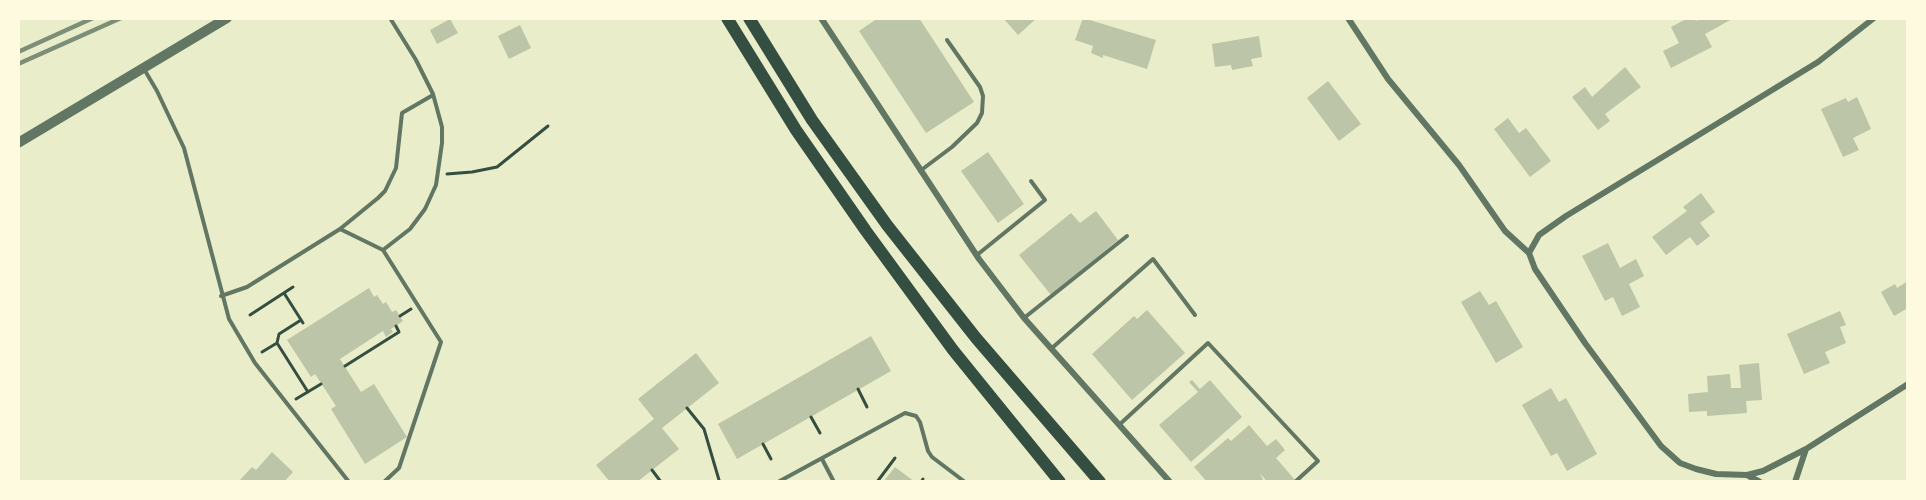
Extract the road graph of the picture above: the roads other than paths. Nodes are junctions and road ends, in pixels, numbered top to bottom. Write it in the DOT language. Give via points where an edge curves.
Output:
graph roads {
  1 [pos="227,18"];
  2 [pos="390,18"];
  3 [pos="727,18"];
  4 [pos="749,18"];
  5 [pos="821,18"];
  6 [pos="1348,18"];
  7 [pos="1874,18"];
  8 [pos="947,40"];
  9 [pos="144,69"];
  10 [pos="433,94"];
  11 [pos="18,143"];
  12 [pos="920,171"];
  13 [pos="1031,181"];
  14 [pos="340,229"];
  15 [pos="1127,236"];
  16 [pos="383,250"];
  17 [pos="1529,253"];
  18 [pos="977,255"];
  19 [pos="221,296"];
  20 [pos="1195,315"];
  21 [pos="1024,318"];
  22 [pos="1051,349"];
  23 [pos="1908,384"];
  24 [pos="1119,425"];
  25 [pos="1806,449"];
  26 [pos="822,459"];
  27 [pos="1747,475"];
  28 [pos="349,482"];
  29 [pos="384,482"];
  30 [pos="778,482"];
  31 [pos="834,482"];
  32 [pos="965,482"];
  33 [pos="1060,482"];
  34 [pos="1100,482"];
  35 [pos="1170,482"];
  36 [pos="1295,482"];
  37 [pos="1760,482"];
  38 [pos="1794,482"];
  1 -- 9 [label="street"];
  2 -- 10 [label="lane"];
  3 -- 33 [label="main road" via="796,130 866,231 953,350"];
  4 -- 34 [label="main road" via="812,120 887,225 976,338"];
  5 -- 12 [label="street"];
  6 -- 17 [label="street" via="1388,79 1459,165 1505,231"];
  7 -- 17 [label="street" via="1818,62 1566,216 1539,235"];
  8 -- 12 [label="lane" via="980,87 982,113 952,147"];
  9 -- 11 [label="street"];
  9 -- 19 [label="lane" via="184,148"];
  10 -- 14 [label="lane" via="402,113 400,152 391,181 378,198"];
  10 -- 16 [label="lane" via="442,127 436,185 418,220"];
  12 -- 18 [label="street"];
  13 -- 18 [label="lane" via="1045,200"];
  14 -- 16 [label="lane"];
  14 -- 19 [label="lane" via="247,288"];
  15 -- 21 [label="lane"];
  16 -- 29 [label="lane" via="441,342 399,468"];
  17 -- 27 [label="street" via="1535,269 1590,351 1672,458 1716,474"];
  18 -- 21 [label="street"];
  19 -- 28 [label="lane" via="255,363"];
  20 -- 22 [label="lane" via="1153,259"];
  21 -- 22 [label="street"];
  22 -- 24 [label="street"];
  23 -- 25 [label="street"];
  24 -- 35 [label="street"];
  24 -- 36 [label="lane" via="1208,343 1318,461"];
  25 -- 27 [label="street"];
  25 -- 38 [label="street"];
  26 -- 30 [label="lane"];
  26 -- 31 [label="lane"];
  26 -- 32 [label="lane" via="898,414 911,413 920,422 932,457"];
  27 -- 37 [label="street"];
}
